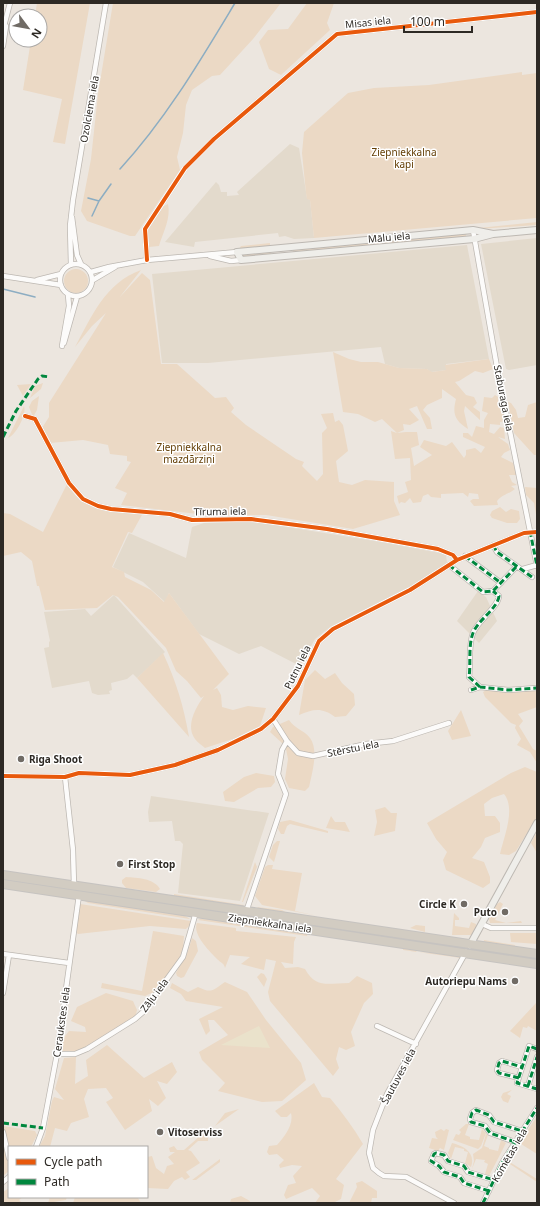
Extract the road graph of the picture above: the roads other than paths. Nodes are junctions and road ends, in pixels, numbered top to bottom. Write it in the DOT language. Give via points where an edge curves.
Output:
graph roads {
  1 [pos="10,3"];
  2 [pos="106,3"];
  3 [pos="537,12"];
  4 [pos="6,24"];
  5 [pos="3,30"];
  6 [pos="3,46"];
  7 [pos="72,215"];
  8 [pos="473,230"];
  9 [pos="537,230"];
  10 [pos="493,234"];
  11 [pos="474,239"];
  12 [pos="285,247"];
  13 [pos="237,252"];
  14 [pos="208,255"];
  15 [pos="286,256"];
  16 [pos="147,260"];
  17 [pos="241,260"];
  18 [pos="81,264"];
  19 [pos="71,265"];
  20 [pos="117,266"];
  21 [pos="91,272"];
  22 [pos="61,274"];
  23 [pos="3,276"];
  24 [pos="37,280"];
  25 [pos="93,280"];
  26 [pos="60,285"];
  27 [pos="68,295"];
  28 [pos="77,297"];
  29 [pos="26,416"];
  30 [pos="530,532"];
  31 [pos="537,532"];
  32 [pos="492,545"];
  33 [pos="465,556"];
  34 [pos="457,560"];
  35 [pos="449,565"];
  36 [pos="537,566"];
  37 [pos="516,567"];
  38 [pos="523,569"];
  39 [pos="532,577"];
  40 [pos="501,582"];
  41 [pos="493,591"];
  42 [pos="480,687"];
  43 [pos="537,688"];
  44 [pos="471,690"];
  45 [pos="273,719"];
  46 [pos="449,723"];
  47 [pos="287,741"];
  48 [pos="3,776"];
  49 [pos="65,777"];
  50 [pos="537,823"];
  51 [pos="3,875"];
  52 [pos="3,884"];
  53 [pos="74,886"];
  54 [pos="78,895"];
  55 [pos="134,899"];
  56 [pos="196,912"];
  57 [pos="246,912"];
  58 [pos="240,919"];
  59 [pos="482,924"];
  60 [pos="537,928"];
  61 [pos="419,941"];
  62 [pos="470,945"];
  63 [pos="466,952"];
  64 [pos="523,952"];
  65 [pos="3,954"];
  66 [pos="537,954"];
  67 [pos="9,955"];
  68 [pos="522,961"];
  69 [pos="69,963"];
  70 [pos="537,964"];
  71 [pos="3,993"];
  72 [pos="378,1026"];
  73 [pos="416,1044"];
  74 [pos="537,1049"];
  75 [pos="57,1054"];
  76 [pos="536,1060"];
  77 [pos="522,1067"];
  78 [pos="519,1078"];
  79 [pos="528,1086"];
  80 [pos="537,1089"];
  81 [pos="537,1108"];
  82 [pos="492,1118"];
  83 [pos="488,1130"];
  84 [pos="522,1131"];
  85 [pos="3,1132"];
  86 [pos="515,1142"];
  87 [pos="36,1146"];
  88 [pos="8,1154"];
  89 [pos="466,1169"];
  90 [pos="462,1180"];
  91 [pos="494,1180"];
  92 [pos="489,1191"];
  93 [pos="454,1203"];
  94 [pos="483,1203"];
  1 -- 4 [label="street"];
  2 -- 7 [label="street, Ozolciema iela"];
  3 -- 16 [label="street, Misas iela" via="337,34 214,139 185,168 145,229"];
  4 -- 5 [label="street"];
  4 -- 6 [label="street"];
  7 -- 18 [label="street, Ozolciema iela" via="77,255"];
  7 -- 19 [label="street, Ozolciema iela"];
  8 -- 10 [label="street, Mālu iela"];
  8 -- 11 [label="street, Staburaga iela"];
  8 -- 12 [label="street, Mālu iela"];
  9 -- 10 [label="street, Mālu iela"];
  10 -- 11 [label="street, Mālu iela"];
  11 -- 15 [label="street, Mālu iela"];
  11 -- 30 [label="street, Staburaga iela"];
  12 -- 13 [label="street, Mālu iela"];
  12 -- 15 [label="street"];
  13 -- 14 [label="street, Mālu iela"];
  13 -- 17 [label="street"];
  14 -- 16 [label="street, Mālu iela"];
  14 -- 17 [label="street, Mālu iela" via="231,261"];
  15 -- 17 [label="street, Mālu iela"];
  16 -- 20 [label="street, Mālu iela"];
  18 -- 19 [label="street"];
  18 -- 21 [label="street"];
  19 -- 22 [label="street"];
  20 -- 21 [label="street, Mālu iela"];
  20 -- 25 [label="street, Mālu iela"];
  21 -- 25 [label="street"];
  22 -- 24 [label="street"];
  22 -- 26 [label="street"];
  23 -- 24 [label="street"];
  24 -- 26 [label="street"];
  25 -- 28 [label="street" via="90,290"];
  26 -- 27 [label="street"];
  27 -- 28 [label="street"];
  27 -- 28 [label="street" via="69,306 62,346"];
  29 -- 34 [label="street, Tīruma iela" via="34,419 71,486 83,499 98,506 170,514 192,520 237,518 306,526 438,549 453,555"];
  30 -- 31 [label="street, Putnu iela"];
  30 -- 32 [label="street, Putnu iela"];
  30 -- 36 [label="street, Staburaga iela"];
  32 -- 33 [label="street, Putnu iela"];
  32 -- 37 [label="street"];
  33 -- 34 [label="street, Putnu iela"];
  33 -- 40 [label="street"];
  34 -- 35 [label="street, Putnu iela"];
  35 -- 41 [label="street" via="483,592"];
  35 -- 45 [label="street, Putnu iela" via="410,590 325,635 314,649 298,686"];
  36 -- 38 [label="street"];
  37 -- 38 [label="street"];
  37 -- 40 [label="street"];
  38 -- 39 [label="street"];
  40 -- 41 [label="street"];
  41 -- 42 [label="street" via="499,596 499,601 477,625 472,635 469,677"];
  42 -- 43 [label="street" via="508,690"];
  42 -- 44 [label="street"];
  45 -- 47 [label="street, Stērstu iela"];
  45 -- 49 [label="street, Putnu iela" via="261,729 218,750 152,771 116,776 79,773"];
  46 -- 47 [label="street, Stērstu iela" via="393,741 312,756 298,753"];
  47 -- 57 [label="street" via="282,750 278,774 286,794"];
  48 -- 49 [label="street, Putnu iela"];
  49 -- 53 [label="street"];
  50 -- 59 [label="street"];
  51 -- 53 [label="highway, Ziepniekkalna iela"];
  52 -- 54 [label="highway, Ziepniekkalna iela"];
  53 -- 55 [label="highway, Ziepniekkalna iela"];
  54 -- 55 [label="highway, Ziepniekkalna iela"];
  54 -- 69 [label="street, Ceraukstes iela"];
  55 -- 56 [label="highway, Ziepniekkalna iela"];
  55 -- 57 [label="highway, Ziepniekkalna iela"];
  56 -- 58 [label="highway, Ziepniekkalna iela"];
  56 -- 75 [label="street, Zāļu iela" via="183,957 142,1012 87,1049 75,1054"];
  57 -- 58 [label="highway"];
  57 -- 61 [label="highway, Ziepniekkalna iela"];
  58 -- 61 [label="highway, Ziepniekkalna iela"];
  59 -- 60 [label="street" via="491,928"];
  59 -- 62 [label="street"];
  61 -- 62 [label="highway, Ziepniekkalna iela"];
  61 -- 63 [label="highway, Ziepniekkalna iela"];
  62 -- 64 [label="highway, Ziepniekkalna iela"];
  63 -- 68 [label="highway, Ziepniekkalna iela"];
  63 -- 73 [label="street, Šautuves iela"];
  64 -- 66 [label="highway, Ziepniekkalna iela"];
  64 -- 68 [label="highway" via="527,958"];
  65 -- 67 [label="street"];
  67 -- 69 [label="street"];
  67 -- 71 [label="street"];
  68 -- 70 [label="highway, Ziepniekkalna iela"];
  69 -- 75 [label="street, Ceraukstes iela"];
  72 -- 73 [label="street"];
  73 -- 93 [label="street, Šautuves iela" via="387,1094 372,1130 369,1153 373,1168 384,1176 406,1177"];
  74 -- 77 [label="street" via="529,1046"];
  75 -- 87 [label="street, Ceraukstes iela" via="43,1128"];
  76 -- 79 [label="street"];
  77 -- 78 [label="street"];
  77 -- 78 [label="street" via="502,1061 497,1070"];
  78 -- 79 [label="street" via="517,1083"];
  79 -- 80 [label="street"];
  81 -- 84 [label="street, Komētas iela"];
  82 -- 83 [label="street"];
  82 -- 83 [label="street" via="476,1110 472,1113 471,1122 485,1126"];
  82 -- 84 [label="street" via="494,1122"];
  83 -- 86 [label="street"];
  84 -- 86 [label="street, Komētas iela"];
  85 -- 88 [label="street"];
  86 -- 91 [label="street, Komētas iela"];
  89 -- 90 [label="street"];
  89 -- 90 [label="street" via="436,1153 431,1161 444,1172"];
  89 -- 91 [label="street" via="468,1172"];
  90 -- 92 [label="street" via="464,1183"];
  91 -- 92 [label="street, Komētas iela"];
  92 -- 94 [label="street, Komētas iela"];
}
